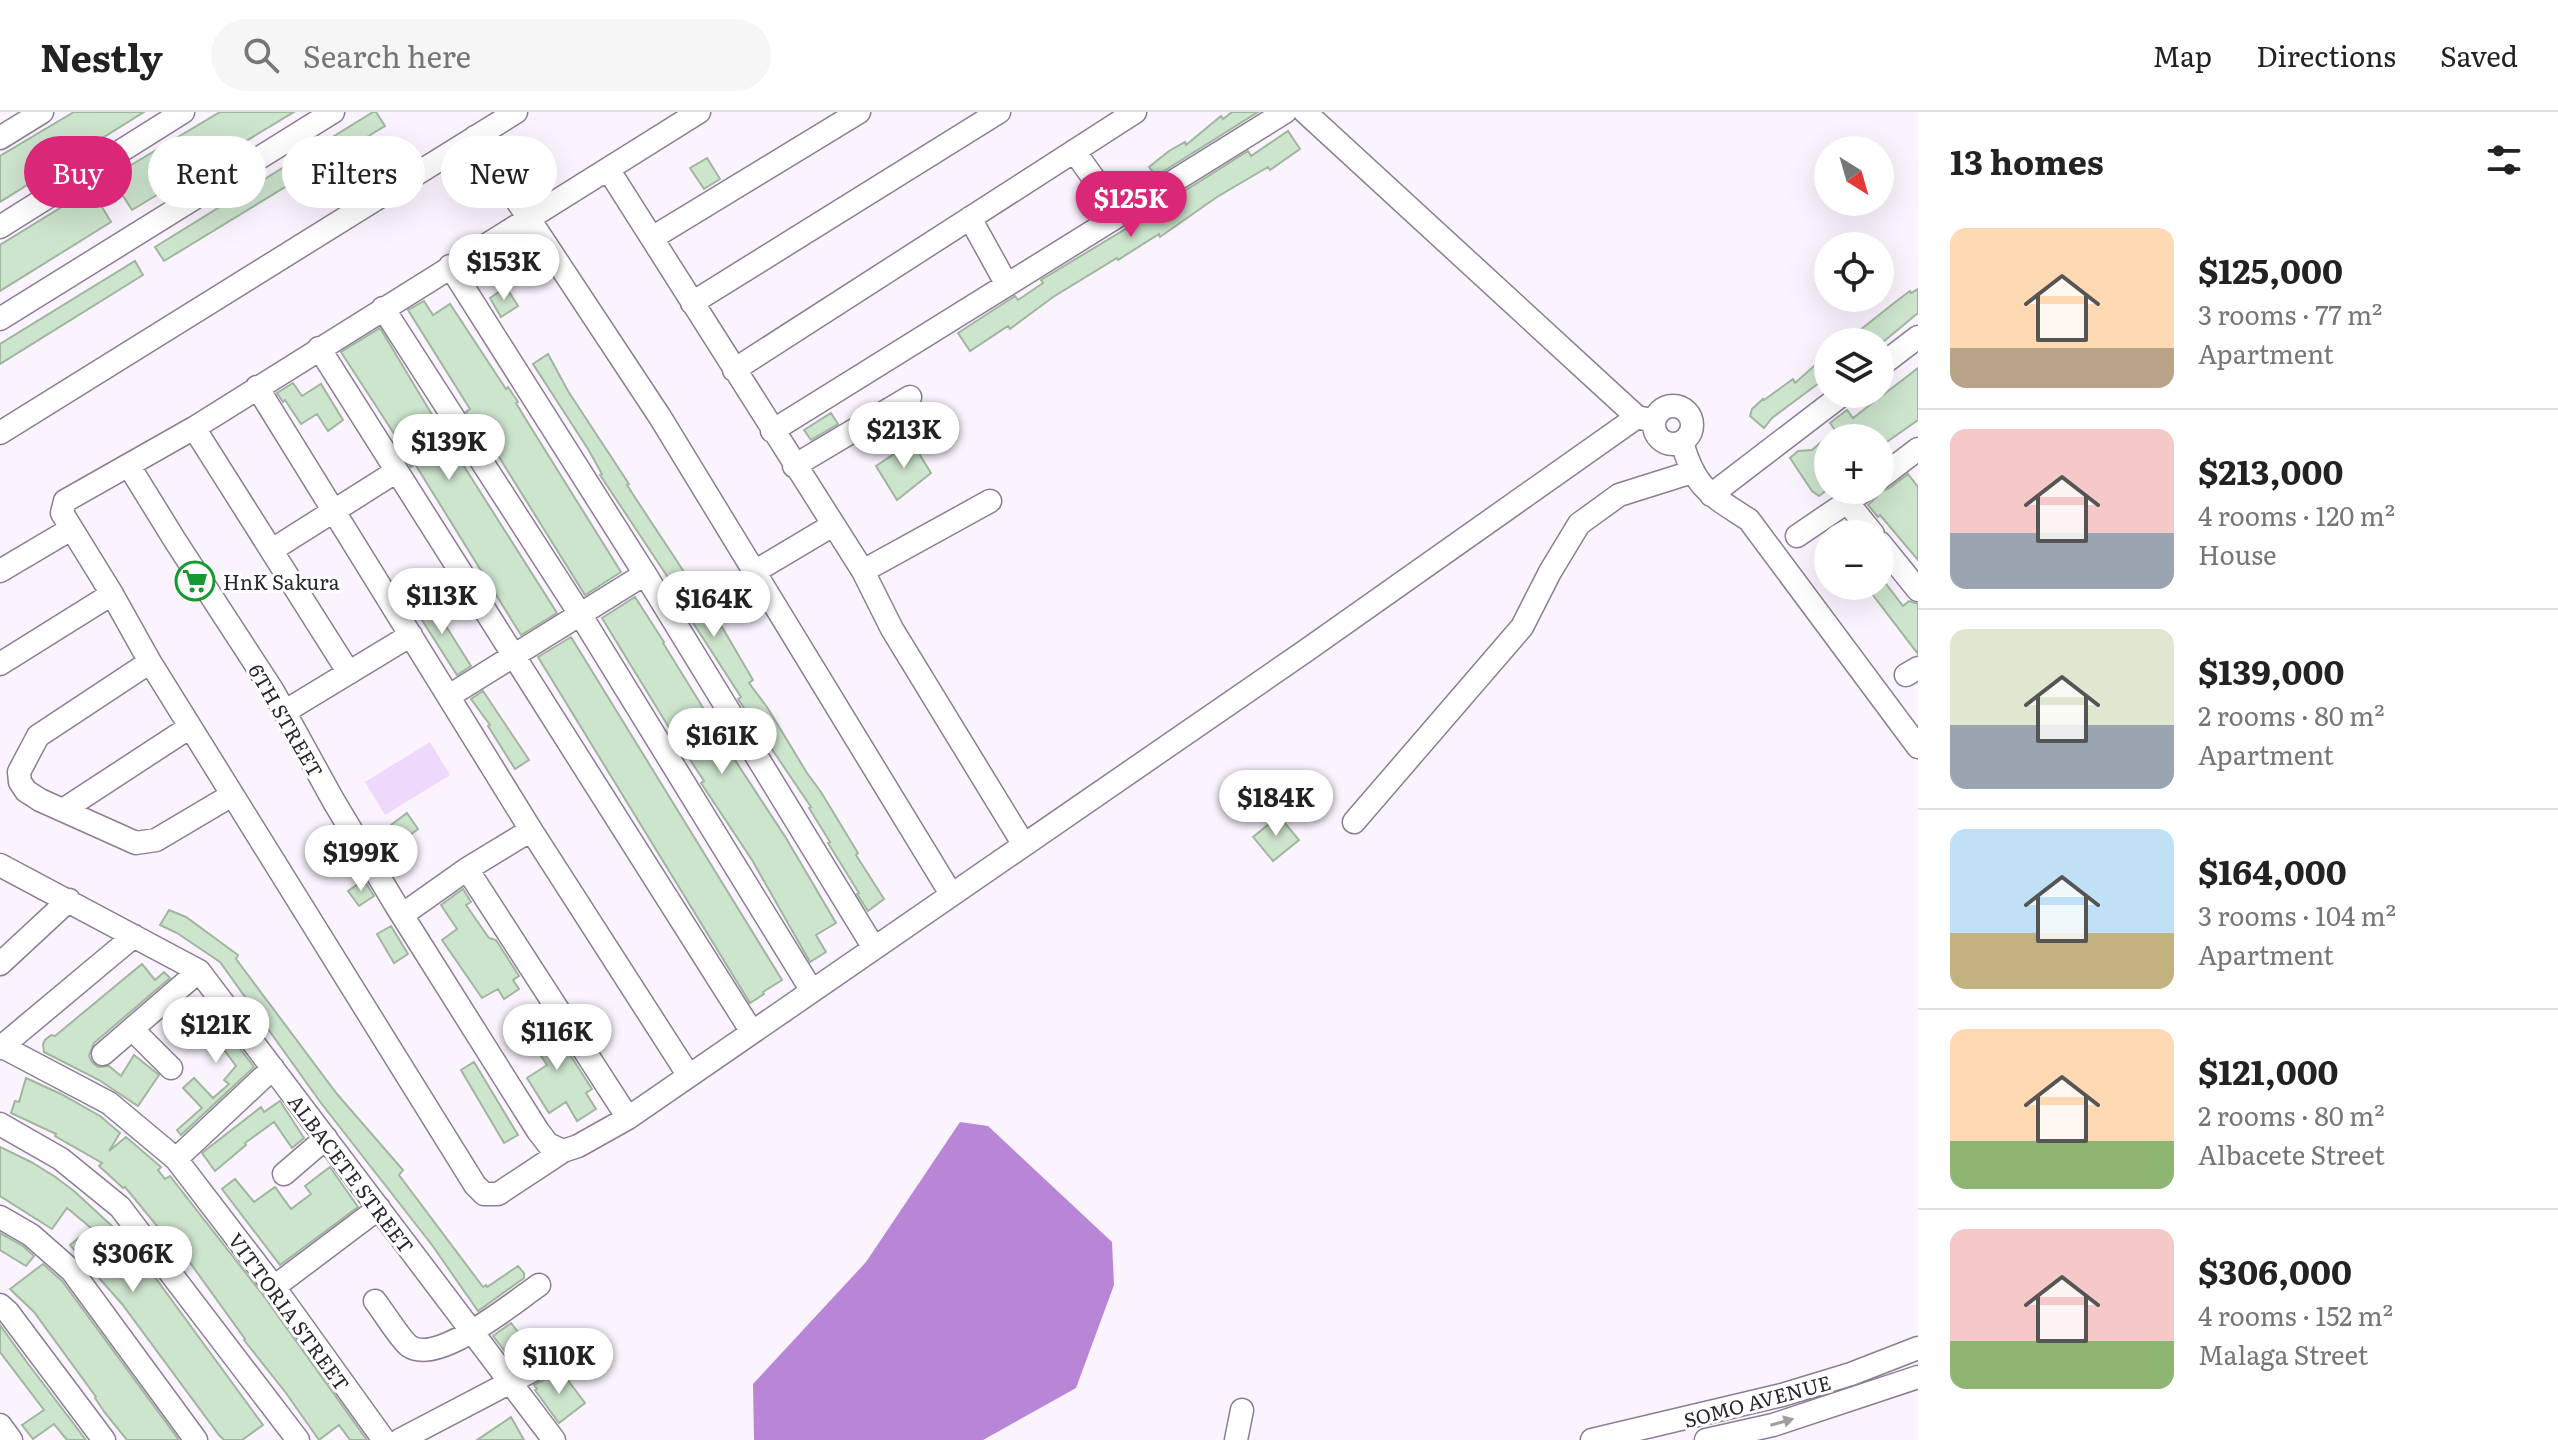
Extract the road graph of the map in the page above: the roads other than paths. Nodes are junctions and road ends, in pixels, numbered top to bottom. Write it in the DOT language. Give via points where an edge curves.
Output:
graph roads {
  1 [pos="42,112"];
  2 [pos="183,112"];
  3 [pos="333,112"];
  4 [pos="516,112"];
  5 [pos="699,112"];
  6 [pos="859,112"];
  7 [pos="999,112"];
  8 [pos="1135,112"];
  9 [pos="1285,112"];
  10 [pos="1305,112"];
  11 [pos="477,136"];
  12 [pos="0,138"];
  13 [pos="1074,151"];
  14 [pos="441,158"];
  15 [pos="608,169"];
  16 [pos="521,208"];
  17 [pos="1120,215"];
  18 [pos="527,218"];
  19 [pos="970,218"];
  20 [pos="0,227"];
  21 [pos="652,238"];
  22 [pos="450,266"];
  23 [pos="1007,285"];
  24 [pos="692,303"];
  25 [pos="383,308"];
  26 [pos="0,319"];
  27 [pos="1918,337"];
  28 [pos="319,348"];
  29 [pos="1894,355"];
  30 [pos="734,370"];
  31 [pos="257,387"];
  32 [pos="910,397"];
  33 [pos="1825,408"];
  34 [pos="1646,419"];
  35 [pos="194,428"];
  36 [pos="772,431"];
  37 [pos="0,433"];
  38 [pos="1682,442"];
  39 [pos="1916,455"];
  40 [pos="129,466"];
  41 [pos="794,466"];
  42 [pos="1894,469"];
  43 [pos="397,471"];
  44 [pos="1692,472"];
  45 [pos="1711,495"];
  46 [pos="990,501"];
  47 [pos="1844,504"];
  48 [pos="334,512"];
  49 [pos="833,525"];
  50 [pos="71,529"];
  51 [pos="1797,536"];
  52 [pos="272,550"];
  53 [pos="1894,560"];
  54 [pos="0,571"];
  55 [pos="863,571"];
  56 [pos="754,572"];
  57 [pos="645,574"];
  58 [pos="1918,590"];
  59 [pos="112,594"];
  60 [pos="580,614"];
  61 [pos="411,635"];
  62 [pos="514,655"];
  63 [pos="150,662"];
  64 [pos="0,664"];
  65 [pos="349,673"];
  66 [pos="449,696"];
  67 [pos="284,712"];
  68 [pos="190,727"];
  69 [pos="1918,747"];
  70 [pos="232,795"];
  71 [pos="63,810"];
  72 [pos="1354,822"];
  73 [pos="531,830"];
  74 [pos="1024,845"];
  75 [pos="0,865"];
  76 [pos="467,869"];
  77 [pos="951,894"];
  78 [pos="69,900"];
  79 [pos="402,915"];
  80 [pos="134,936"];
  81 [pos="874,948"];
  82 [pos="0,964"];
  83 [pos="199,971"];
  84 [pos="812,991"];
  85 [pos="132,1029"];
  86 [pos="752,1032"];
  87 [pos="0,1047"];
  88 [pos="103,1054"];
  89 [pos="171,1068"];
  90 [pos="273,1068"];
  91 [pos="689,1076"];
  92 [pos="628,1118"];
  93 [pos="0,1124"];
  94 [pos="326,1138"];
  95 [pos="563,1151"];
  96 [pos="176,1159"];
  97 [pos="284,1174"];
  98 [pos="379,1208"];
  99 [pos="0,1217"];
  100 [pos="539,1285"];
  101 [pos="274,1287"];
  102 [pos="375,1301"];
  103 [pos="0,1305"];
  104 [pos="472,1331"];
  105 [pos="1918,1348"];
  106 [pos="564,1354"];
  107 [pos="1918,1377"];
  108 [pos="512,1383"];
  109 [pos="1242,1410"];
  110 [pos="0,1425"];
  111 [pos="11,1440"];
  112 [pos="104,1440"];
  113 [pos="196,1440"];
  114 [pos="298,1440"];
  115 [pos="384,1440"];
  116 [pos="400,1440"];
  117 [pos="554,1440"];
  118 [pos="1236,1440"];
  119 [pos="1592,1440"];
  120 [pos="1706,1440"];
  1 -- 12 [label="street"];
  2 -- 20 [label="street"];
  3 -- 26 [label="street"];
  4 -- 11 [label="street"];
  5 -- 15 [label="street"];
  6 -- 21 [label="street"];
  7 -- 24 [label="street"];
  8 -- 13 [label="street"];
  9 -- 17 [label="street"];
  10 -- 34 [label="street"];
  13 -- 17 [label="street"];
  13 -- 19 [label="street"];
  14 -- 37 [label="street"];
  15 -- 18 [label="street"];
  15 -- 21 [label="street"];
  16 -- 18 [label="street"];
  17 -- 23 [label="street"];
  18 -- 22 [label="street"];
  18 -- 56 [label="street" via="660,417"];
  19 -- 23 [label="street"];
  19 -- 30 [label="street"];
  21 -- 24 [label="street"];
  22 -- 25 [label="street"];
  22 -- 57 [label="street"];
  23 -- 36 [label="street"];
  24 -- 30 [label="street"];
  25 -- 28 [label="street"];
  25 -- 60 [label="street"];
  27 -- 29 [label="street"];
  28 -- 31 [label="street"];
  28 -- 43 [label="street"];
  30 -- 36 [label="street"];
  31 -- 35 [label="street"];
  31 -- 48 [label="street"];
  32 -- 41 [label="street"];
  33 -- 45 [label="street"];
  34 -- 38 [label="street" via="1664,442"];
  34 -- 38 [label="street" via="1666,407 1685,409 1692,427"];
  34 -- 74 [label="street"];
  35 -- 40 [label="street"];
  35 -- 52 [label="street"];
  36 -- 41 [label="street"];
  38 -- 44 [label="street"];
  39 -- 42 [label="street"];
  40 -- 50 [label="street" via="65,501 62,513"];
  40 -- 67 [label="street, 6TH STREET"];
  41 -- 49 [label="street"];
  43 -- 48 [label="street"];
  43 -- 62 [label="street"];
  44 -- 45 [label="street"];
  44 -- 72 [label="street" via="1619,495 1579,524 1522,627"];
  45 -- 69 [label="street" via="1749,520"];
  46 -- 55 [label="street"];
  47 -- 51 [label="street"];
  48 -- 52 [label="street"];
  48 -- 61 [label="street"];
  49 -- 55 [label="street"];
  49 -- 56 [label="street"];
  50 -- 54 [label="street"];
  50 -- 59 [label="street"];
  52 -- 65 [label="street"];
  53 -- 58 [label="street"];
  55 -- 74 [label="street" via="892,629"];
  56 -- 77 [label="street"];
  57 -- 60 [label="street"];
  57 -- 81 [label="street"];
  59 -- 63 [label="street"];
  59 -- 64 [label="street"];
  60 -- 62 [label="street"];
  60 -- 84 [label="street"];
  61 -- 65 [label="street"];
  61 -- 66 [label="street"];
  62 -- 66 [label="street"];
  62 -- 86 [label="street"];
  63 -- 68 [label="street"];
  63 -- 71 [label="street" via="38,736 19,772 20,782 26,791"];
  65 -- 67 [label="street"];
  66 -- 73 [label="street"];
  67 -- 79 [label="street, 6TH STREET"];
  68 -- 70 [label="street"];
  68 -- 71 [label="street"];
  70 -- 71 [label="street" via="156,840 136,843"];
  70 -- 95 [label="street" via="475,1185 484,1194 498,1194"];
  73 -- 76 [label="street"];
  73 -- 91 [label="street"];
  74 -- 77 [label="street"];
  75 -- 78 [label="street, ALBACETE STREET"];
  76 -- 79 [label="street"];
  76 -- 92 [label="street"];
  77 -- 81 [label="street"];
  78 -- 80 [label="street, ALBACETE STREET"];
  78 -- 82 [label="street"];
  79 -- 95 [label="street, 6TH STREET" via="538,1131"];
  80 -- 83 [label="street, ALBACETE STREET"];
  80 -- 87 [label="street"];
  81 -- 84 [label="street"];
  83 -- 85 [label="street"];
  83 -- 90 [label="street, ALBACETE STREET"];
  84 -- 86 [label="street"];
  85 -- 88 [label="street"];
  85 -- 89 [label="street"];
  86 -- 91 [label="street"];
  87 -- 96 [label="street, VITTORIA STREET" via="109,1103"];
  90 -- 94 [label="street, ALBACETE STREET"];
  90 -- 96 [label="street"];
  91 -- 92 [label="street"];
  92 -- 95 [label="street"];
  93 -- 114 [label="street" via="61,1159 120,1207"];
  94 -- 97 [label="street"];
  94 -- 98 [label="street, ALBACETE STREET"];
  96 -- 101 [label="street, VITTORIA STREET"];
  98 -- 101 [label="street"];
  98 -- 104 [label="street, ALBACETE STREET"];
  99 -- 113 [label="street" via="31,1235 72,1271"];
  100 -- 104 [label="street"];
  101 -- 115 [label="street, VITTORIA STREET"];
  102 -- 104 [label="street" via="409,1346 428,1351"];
  103 -- 112 [label="street"];
  104 -- 108 [label="street, ALBACETE STREET"];
  105 -- 119 [label="street, SOMO AVENUE" via="1782,1395"];
  106 -- 108 [label="street"];
  120 -- 107 [label="street, SOMO AVENUE, one-way" via="1773,1425"];
  108 -- 116 [label="street"];
  108 -- 117 [label="street, ALBACETE STREET"];
  109 -- 118 [label="street"];
  110 -- 111 [label="street"];
}
